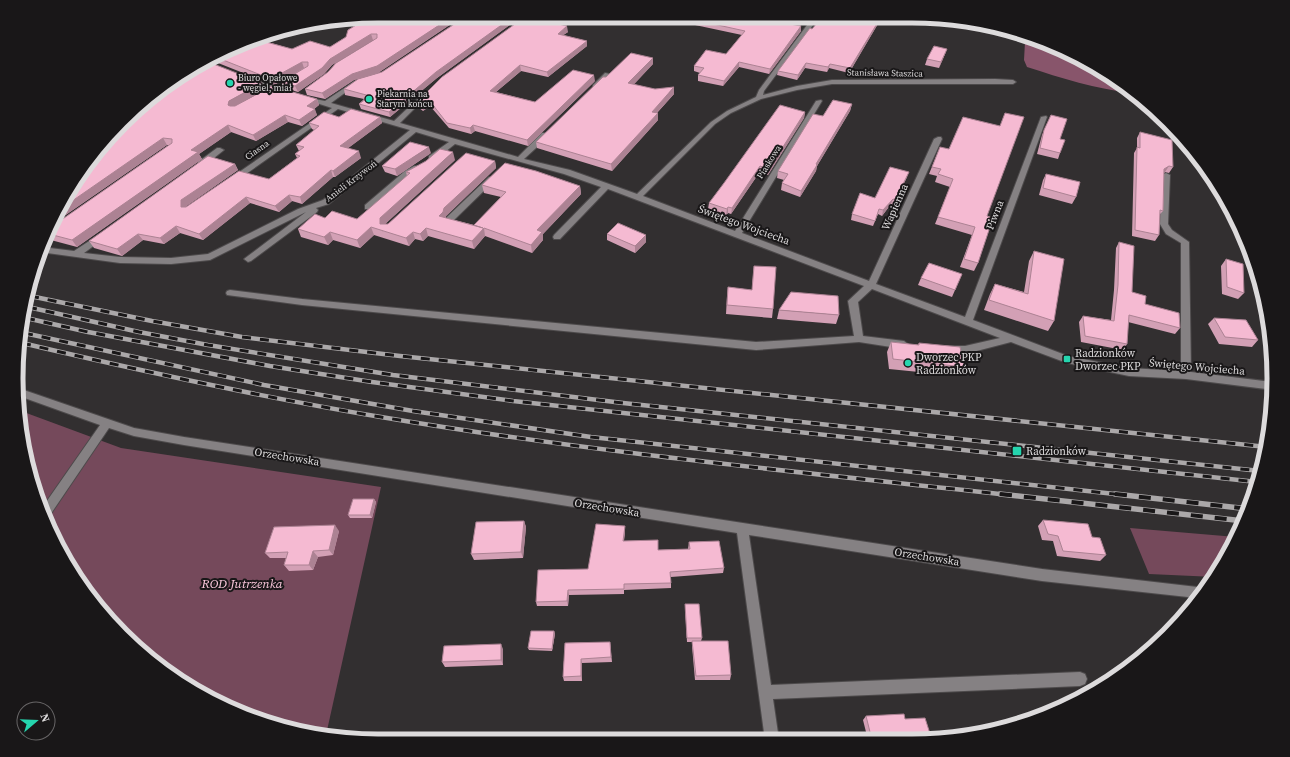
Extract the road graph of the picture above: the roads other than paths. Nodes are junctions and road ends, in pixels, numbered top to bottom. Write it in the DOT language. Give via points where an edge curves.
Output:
graph roads {
  1 [pos="812,23"];
  2 [pos="607,74"];
  3 [pos="246,78"];
  4 [pos="363,80"];
  5 [pos="1013,82"];
  6 [pos="282,85"];
  7 [pos="272,90"];
  8 [pos="590,90"];
  9 [pos="429,91"];
  10 [pos="306,92"];
  11 [pos="290,94"];
  12 [pos="759,98"];
  13 [pos="819,101"];
  14 [pos="326,104"];
  15 [pos="337,107"];
  16 [pos="1044,117"];
  17 [pos="396,123"];
  18 [pos="552,128"];
  19 [pos="415,130"];
  20 [pos="938,139"];
  21 [pos="454,141"];
  22 [pos="220,150"];
  23 [pos="513,160"];
  24 [pos="195,168"];
  25 [pos="496,175"];
  26 [pos="1166,175"];
  27 [pos="227,183"];
  28 [pos="606,186"];
  29 [pos="638,197"];
  30 [pos="326,202"];
  31 [pos="368,207"];
  32 [pos="450,219"];
  33 [pos="107,232"];
  34 [pos="737,234"];
  35 [pos="557,237"];
  36 [pos="47,251"];
  37 [pos="76,254"];
  38 [pos="248,259"];
  39 [pos="872,285"];
  40 [pos="230,293"];
  41 [pos="968,321"];
  42 [pos="1012,338"];
  43 [pos="859,339"];
  44 [pos="915,346"];
  45 [pos="938,348"];
  46 [pos="1186,375"];
  47 [pos="1267,385"];
  48 [pos="24,394"];
  49 [pos="107,423"];
  50 [pos="48,510"];
  51 [pos="742,529"];
  52 [pos="1196,591"];
  53 [pos="1080,679"];
  54 [pos="765,692"];
  55 [pos="771,734"];
  1 -- 12 [label="street" via="761,91"];
  2 -- 8 [label="street"];
  3 -- 7 [label="street"];
  4 -- 14 [label="street"];
  5 -- 12 [label="street, Stanisława Staszica" via="832,82"];
  6 -- 7 [label="street"];
  7 -- 11 [label="street"];
  9 -- 17 [label="street"];
  10 -- 14 [label="street, Świętego Wojciecha" via="300,96"];
  12 -- 29 [label="street, Stanisława Staszica" via="729,112 713,123"];
  13 -- 34 [label="street, Piaskowa"];
  14 -- 15 [label="street, Świętego Wojciecha"];
  15 -- 17 [label="street, Świętego Wojciecha"];
  15 -- 27 [label="street, Ciasna"];
  16 -- 41 [label="street, Piwna"];
  17 -- 19 [label="street, Świętego Wojciecha"];
  18 -- 23 [label="street"];
  19 -- 21 [label="street, Świętego Wojciecha"];
  19 -- 30 [label="street, Anieli Krzywoń"];
  20 -- 39 [label="street, Wapienna"];
  21 -- 23 [label="street, Świętego Wojciecha" via="472,149"];
  21 -- 31 [label="street" via="424,165 408,173"];
  22 -- 24 [label="street"];
  23 -- 28 [label="street, Świętego Wojciecha" via="567,172"];
  25 -- 32 [label="street"];
  26 -- 46 [label="street" via="1164,224 1169,232 1185,242"];
  28 -- 29 [label="street, Świętego Wojciecha"];
  28 -- 35 [label="street"];
  29 -- 34 [label="street, Świętego Wojciecha"];
  30 -- 37 [label="street, Anieli Krzywoń" via="301,211 210,257 171,261 120,260"];
  30 -- 38 [label="street"];
  33 -- 37 [label="street"];
  34 -- 39 [label="street, Świętego Wojciecha"];
  36 -- 37 [label="street, Anieli Krzywoń"];
  39 -- 41 [label="street, Świętego Wojciecha"];
  39 -- 43 [label="street" via="853,301"];
  40 -- 43 [label="street" via="756,346"];
  41 -- 42 [label="street, Świętego Wojciecha"];
  42 -- 45 [label="street" via="965,350"];
  42 -- 46 [label="street, Świętego Wojciecha" via="1067,359 1129,372"];
  43 -- 44 [label="street"];
  46 -- 47 [label="street, Świętego Wojciecha"];
  48 -- 49 [label="street, Orzechowska"];
  49 -- 50 [label="street"];
  49 -- 51 [label="street, Orzechowska" via="134,432 184,441"];
  51 -- 52 [label="street, Orzechowska" via="1042,575"];
  51 -- 54 [label="street"];
  53 -- 54 [label="street"];
  54 -- 55 [label="street"];
}
